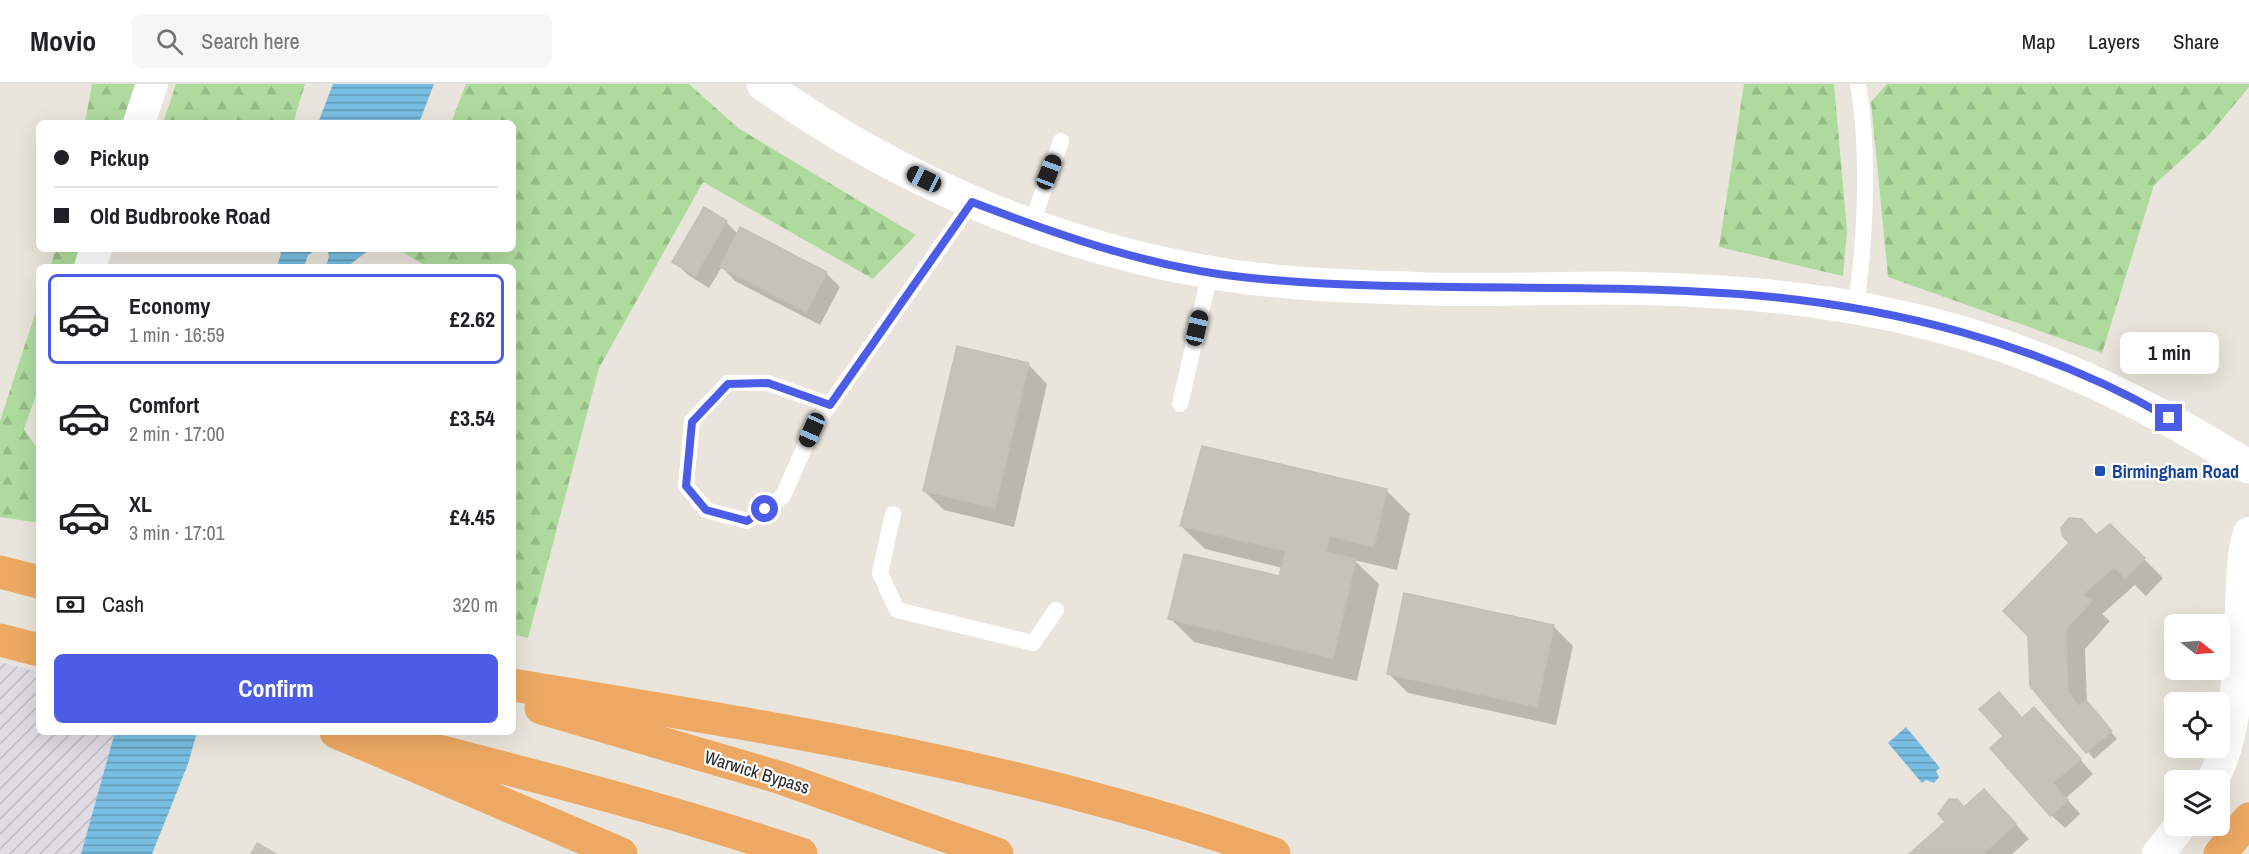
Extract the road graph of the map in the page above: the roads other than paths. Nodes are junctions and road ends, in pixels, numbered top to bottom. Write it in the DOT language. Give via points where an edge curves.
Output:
graph roads {
  1 [pos="152,84"];
  2 [pos="763,84"];
  3 [pos="1858,84"];
  4 [pos="140,120"];
  5 [pos="1061,141"];
  6 [pos="972,202"];
  7 [pos="1031,225"];
  8 [pos="1210,273"];
  9 [pos="1856,308"];
  10 [pos="1180,404"];
  11 [pos="830,405"];
  12 [pos="2249,467"];
  13 [pos="893,514"];
  14 [pos="2249,533"];
  15 [pos="0,572"];
  16 [pos="36,581"];
  17 [pos="1056,610"];
  18 [pos="0,640"];
  19 [pos="36,649"];
  20 [pos="516,685"];
  21 [pos="516,702"];
  22 [pos="343,735"];
  23 [pos="377,735"];
  24 [pos="2216,770"];
  25 [pos="2249,819"];
  26 [pos="2172,836"];
  27 [pos="621,854"];
  28 [pos="801,854"];
  29 [pos="997,854"];
  30 [pos="1274,854"];
  31 [pos="2158,854"];
  32 [pos="2220,854"];
  1 -- 4 [label="street"];
  2 -- 6 [label="street" via="860,146"];
  3 -- 9 [label="lane" via="1865,200"];
  5 -- 7 [label="lane"];
  6 -- 7 [label="street"];
  6 -- 11 [label="lane"];
  7 -- 8 [label="street"];
  8 -- 9 [label="street" via="1430,289 1612,288 1740,294"];
  8 -- 10 [label="lane"];
  9 -- 12 [label="street" via="1982,338 2066,369 2153,409"];
  11 -- 11 [label="lane" via="812,430 783,496 747,521 706,510 686,486 692,422 728,384 768,383"];
  13 -- 17 [label="lane" via="879,573 897,610 1033,643"];
  14 -- 24 [label="street" via="2232,720"];
  15 -- 16 [label="highway"];
  18 -- 19 [label="highway"];
  20 -- 30 [label="highway" via="873,748 1117,806"];
  21 -- 29 [label="highway, Warwick Bypass" via="778,777"];
  22 -- 27 [label="highway"];
  23 -- 28 [label="highway" via="737,832"];
  25 -- 32 [label="highway"];
  26 -- 31 [label="street"];
}
